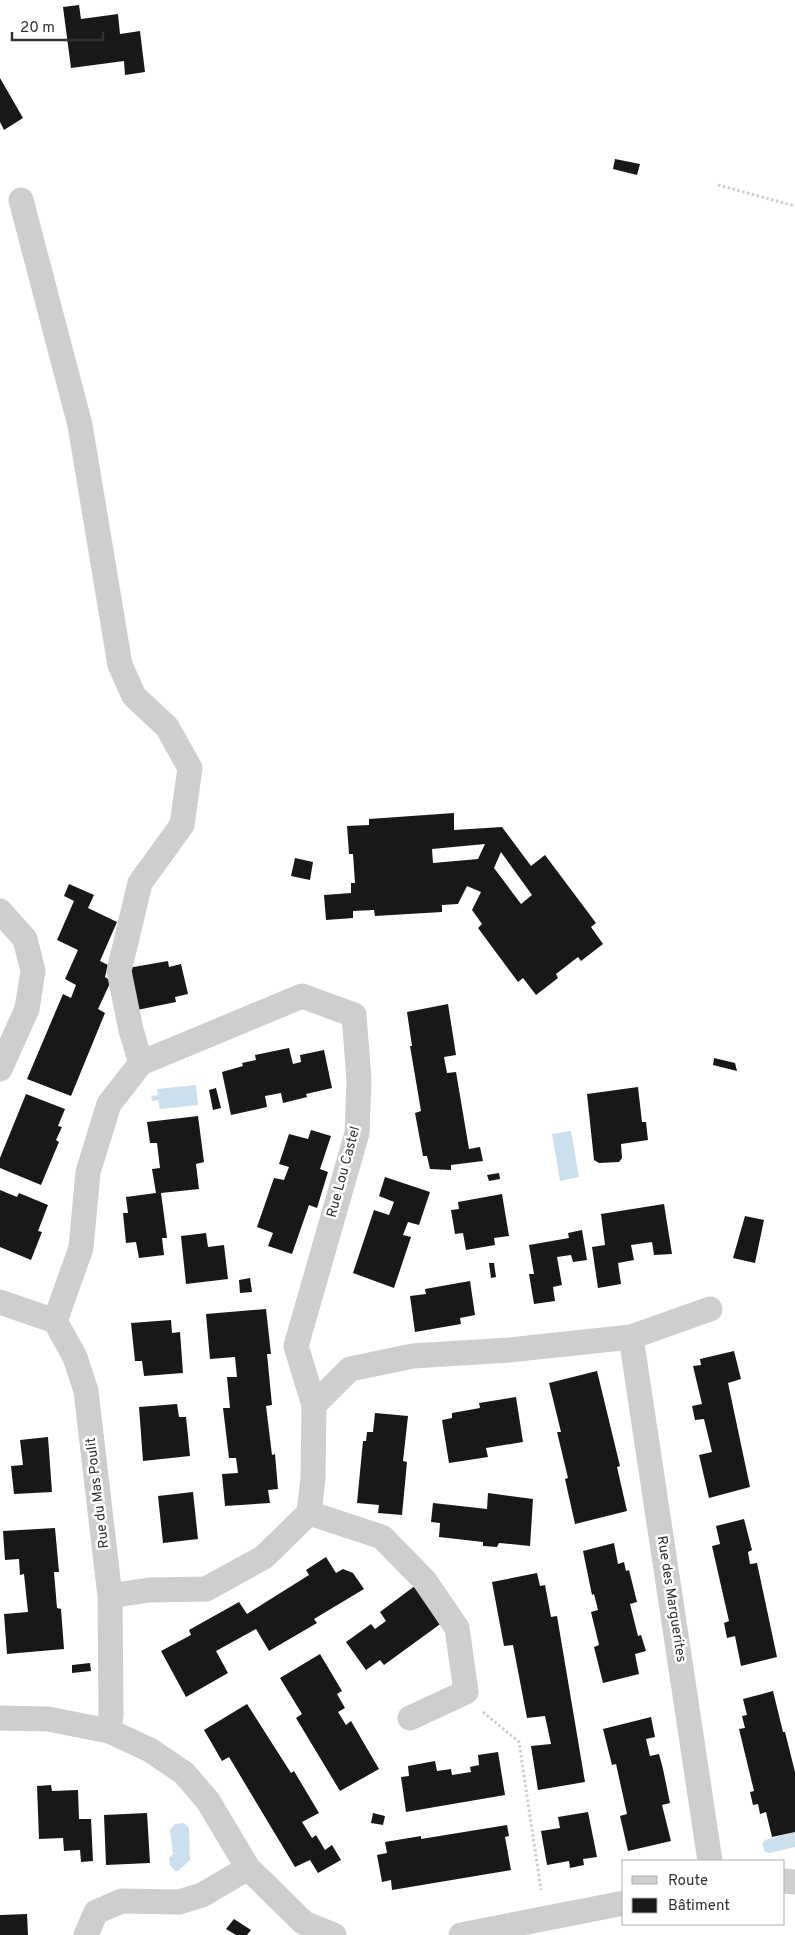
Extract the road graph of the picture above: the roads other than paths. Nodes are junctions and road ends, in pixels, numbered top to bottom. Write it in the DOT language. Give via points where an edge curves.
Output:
graph roads {
  1 [pos="22,200"];
  2 [pos="0,911"];
  3 [pos="142,1063"];
  4 [pos="0,1069"];
  5 [pos="0,1302"];
  6 [pos="710,1308"];
  7 [pos="55,1321"];
  8 [pos="631,1337"];
  9 [pos="314,1406"];
  10 [pos="309,1512"];
  11 [pos="110,1596"];
  12 [pos="0,1718"];
  13 [pos="410,1718"];
  14 [pos="109,1731"];
  15 [pos="710,1860"];
  16 [pos="248,1868"];
  17 [pos="622,1903"];
  18 [pos="86,1935"];
  19 [pos="334,1935"];
  20 [pos="461,1935"];
  1 -- 3 [label="street" via="80,425 120,666 134,696 167,727 190,768 182,824 140,883 119,971 131,1030"];
  2 -- 4 [label="street" via="25,939 33,971 27,1009"];
  3 -- 7 [label="street, Rue Lou Castel" via="109,1104 88,1172 81,1248"];
  3 -- 9 [label="street, Rue Lou Castel" via="302,996 354,1015 359,1080 357,1134 296,1346"];
  5 -- 7 [label="street"];
  6 -- 8 [label="street"];
  7 -- 11 [label="street, Rue du Mas Poulit" via="75,1358 86,1391"];
  8 -- 9 [label="street" via="413,1356 350,1369"];
  8 -- 15 [label="street, Rue des Marguerites"];
  9 -- 10 [label="street, Rue Lou Castel"];
  10 -- 11 [label="street" via="264,1557 206,1589 149,1590"];
  10 -- 13 [label="street" via="382,1537 425,1581 457,1628 466,1692"];
  11 -- 14 [label="street, Rue du Mas Poulit"];
  12 -- 14 [label="street" via="48,1719"];
  14 -- 16 [label="street" via="150,1750 184,1773 208,1801"];
  16 -- 18 [label="street" via="202,1895 179,1902 122,1902 96,1912"];
  16 -- 19 [label="street" via="304,1923"];
  17 -- 20 [label="street"];
}
